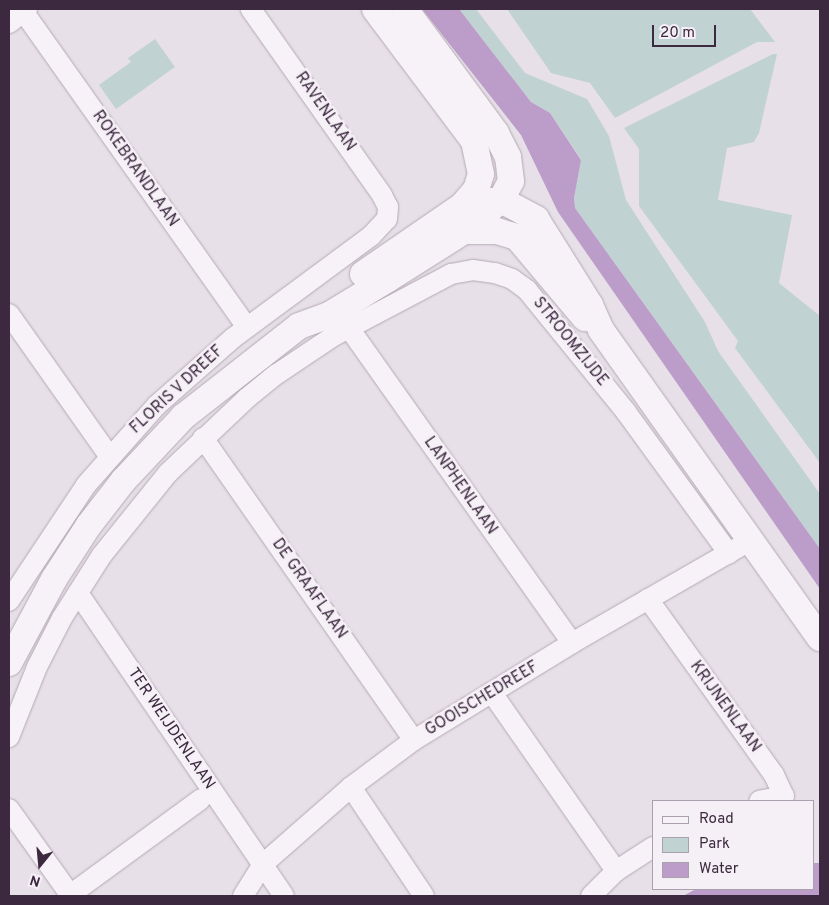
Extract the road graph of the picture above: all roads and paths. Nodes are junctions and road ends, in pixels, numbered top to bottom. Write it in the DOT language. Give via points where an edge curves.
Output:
graph roads {
  1 [pos="251,9"];
  2 [pos="375,9"];
  3 [pos="405,9"];
  4 [pos="20,14"];
  5 [pos="501,200"];
  6 [pos="463,218"];
  7 [pos="387,219"];
  8 [pos="9,314"];
  9 [pos="247,327"];
  10 [pos="348,328"];
  11 [pos="601,330"];
  12 [pos="202,438"];
  13 [pos="109,456"];
  14 [pos="751,540"];
  15 [pos="729,554"];
  16 [pos="78,593"];
  17 [pos="648,599"];
  18 [pos="9,601"];
  19 [pos="820,638"];
  20 [pos="572,643"];
  21 [pos="9,663"];
  22 [pos="492,693"];
  23 [pos="9,737"];
  24 [pos="414,740"];
  25 [pos="351,788"];
  26 [pos="201,799"];
  27 [pos="764,800"];
  28 [pos="9,809"];
  29 [pos="652,848"];
  30 [pos="262,865"];
  31 [pos="616,871"];
  32 [pos="70,896"];
  33 [pos="243,896"];
  34 [pos="284,896"];
  35 [pos="424,896"];
  36 [pos="591,896"];
  1 -- 7 [label="street, RAVENLAAN" via="382,195 388,207"];
  2 -- 6 [label="street, FLORIS V DREEF" via="474,141 481,174"];
  3 -- 5 [label="street" via="496,133 508,156 511,181"];
  4 -- 9 [label="street, ROKEBRANDLAAN"];
  5 -- 6 [label="street, FLORIS V DREEF"];
  5 -- 11 [label="street, STROOMZIJDE" via="536,219 590,305"];
  6 -- 11 [label="street, STROOMZIJDE" via="517,237 580,314"];
  6 -- 21 [label="street, FLORIS V DREEF" via="329,315 299,326 183,417 123,481 89,525 54,579"];
  7 -- 9 [label="street, FLORIS V DREEF" via="371,236"];
  8 -- 13 [label="street"];
  9 -- 13 [label="street, FLORIS V DREEF" via="163,399"];
  10 -- 12 [label="street" via="277,374"];
  10 -- 15 [label="street, STROOMZIJDE" via="451,274 473,270 512,279 527,290 582,355"];
  10 -- 20 [label="street, LANPHENLAAN"];
  11 -- 14 [label="street, STROOMZIJDE"];
  12 -- 16 [label="street" via="141,505 102,555"];
  12 -- 24 [label="street, DE GRAAFLAAN"];
  13 -- 18 [label="street, FLORIS V DREEF" via="49,536"];
  14 -- 15 [label="street, GOOISCHEDREEF"];
  14 -- 19 [label="street, STROOMZIJDE"];
  15 -- 17 [label="street, GOOISCHEDREEF"];
  16 -- 23 [label="street" via="37,667"];
  16 -- 30 [label="street, TER WEIJDENLAAN"];
  17 -- 20 [label="street, GOOISCHEDREEF"];
  17 -- 27 [label="street, KRIJNENLAAN" via="774,775 784,796"];
  20 -- 22 [label="street, GOOISCHEDREEF"];
  22 -- 24 [label="street, GOOISCHEDREEF"];
  22 -- 31 [label="street"];
  24 -- 25 [label="street, GOOISCHEDREEF"];
  25 -- 30 [label="street, GOOISCHEDREEF"];
  25 -- 35 [label="street"];
  26 -- 32 [label="street"];
  28 -- 32 [label="street"];
  29 -- 31 [label="street"];
  30 -- 33 [label="street, GOOISCHEDREEF"];
  30 -- 34 [label="street, TER WEIJDENLAAN"];
  31 -- 36 [label="street"];
}
